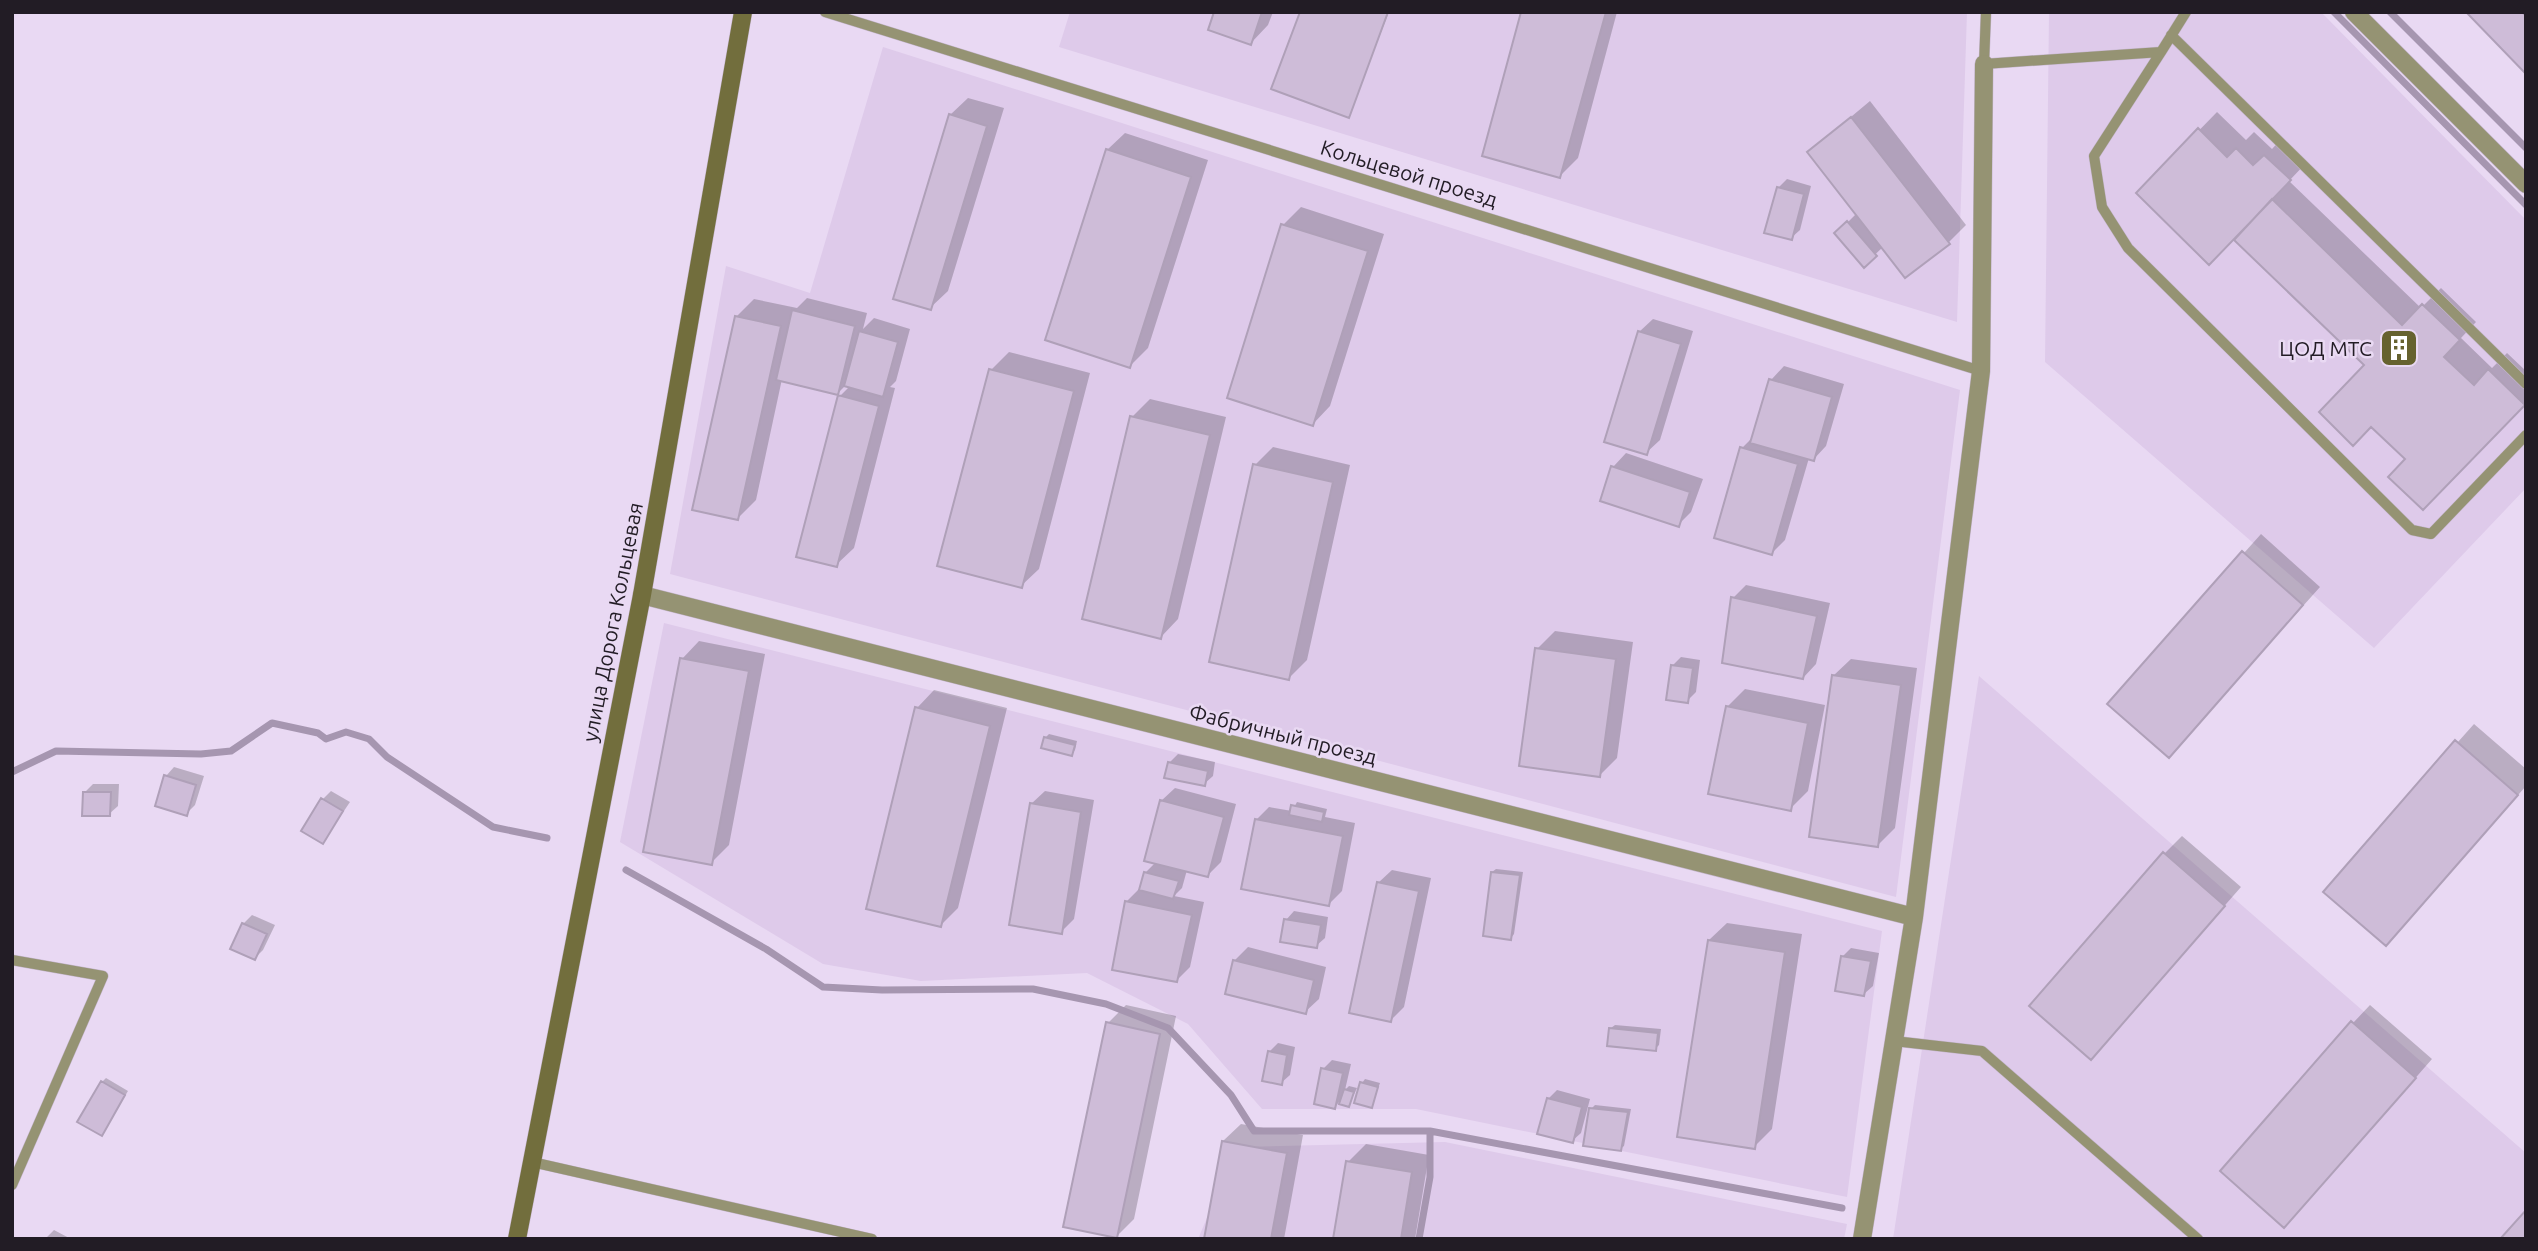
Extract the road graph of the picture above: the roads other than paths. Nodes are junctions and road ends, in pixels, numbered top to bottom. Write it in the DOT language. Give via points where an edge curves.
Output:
graph roads {
  1 [pos="743,12"];
  2 [pos="825,12"];
  3 [pos="1986,12"];
  4 [pos="2186,12"];
  5 [pos="2354,12"];
  6 [pos="2171,35"];
  7 [pos="2161,52"];
  8 [pos="1984,64"];
  9 [pos="2526,184"];
  10 [pos="1981,371"];
  11 [pos="2526,384"];
  12 [pos="2526,435"];
  13 [pos="642,595"];
  14 [pos="1914,916"];
  15 [pos="12,960"];
  16 [pos="1894,1041"];
  17 [pos="532,1162"];
  18 [pos="12,1185"];
  19 [pos="517,1239"];
  20 [pos="872,1239"];
  21 [pos="1862,1239"];
  22 [pos="2198,1239"];
  1 -- 13 [label="street, улица Дорога Кольцевая"];
  2 -- 10 [label="lane, Кольцевой проезд"];
  3 -- 8 [label="lane"];
  4 -- 6 [label="lane"];
  5 -- 9 [label="street"];
  6 -- 7 [label="lane"];
  6 -- 11 [label="lane"];
  7 -- 8 [label="lane"];
  7 -- 12 [label="lane" via="2094,156 2102,206 2128,248 2412,530 2431,534"];
  8 -- 10 [label="street"];
  10 -- 14 [label="street"];
  13 -- 14 [label="street, Фабричный проезд"];
  13 -- 17 [label="street, улица Дорога Кольцевая"];
  14 -- 16 [label="street"];
  15 -- 18 [label="lane" via="103,976"];
  16 -- 21 [label="street"];
  16 -- 22 [label="lane" via="1982,1051"];
  17 -- 19 [label="street, улица Дорога Кольцевая"];
  17 -- 20 [label="lane"];
}
